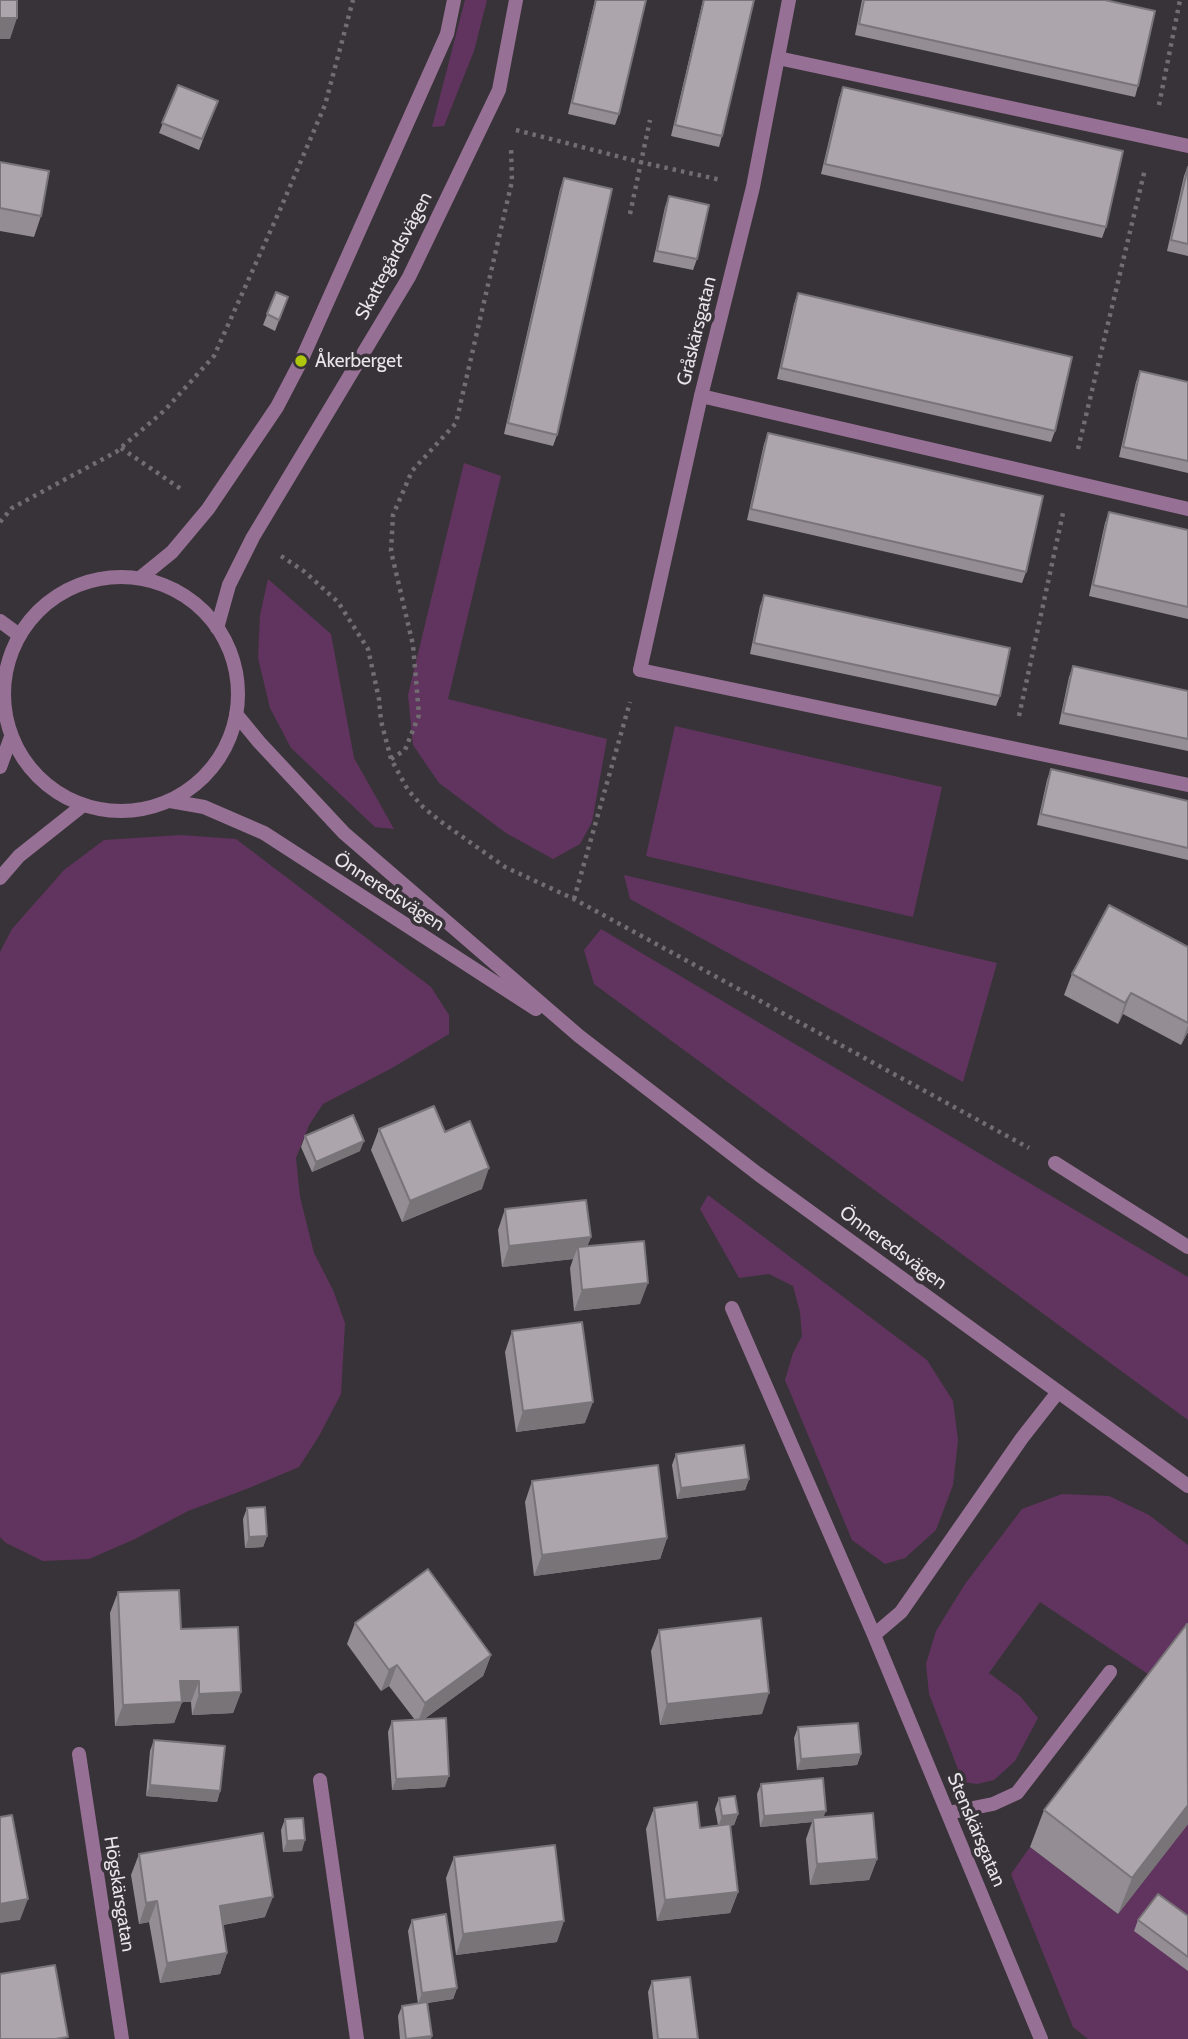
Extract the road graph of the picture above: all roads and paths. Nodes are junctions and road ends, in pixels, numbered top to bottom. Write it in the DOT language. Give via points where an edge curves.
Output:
graph roads {
  1 [pos="353,0"];
  2 [pos="454,0"];
  3 [pos="516,0"];
  4 [pos="789,0"];
  5 [pos="1180,0"];
  6 [pos="778,58"];
  7 [pos="650,120"];
  8 [pos="510,129"];
  9 [pos="1152,138"];
  10 [pos="511,142"];
  11 [pos="1188,146"];
  12 [pos="640,162"];
  13 [pos="753,187"];
  14 [pos="630,214"];
  15 [pos="701,396"];
  16 [pos="121,448"];
  17 [pos="1070,481"];
  18 [pos="208,509"];
  19 [pos="1188,509"];
  20 [pos="0,522"];
  21 [pos="253,537"];
  22 [pos="140,578"];
  23 [pos="0,621"];
  24 [pos="217,628"];
  25 [pos="19,635"];
  26 [pos="639,670"];
  27 [pos="1026,684"];
  28 [pos="236,714"];
  29 [pos="11,737"];
  30 [pos="391,759"];
  31 [pos="0,767"];
  32 [pos="1188,785"];
  33 [pos="170,801"];
  34 [pos="82,806"];
  35 [pos="0,878"];
  36 [pos="574,900"];
  37 [pos="579,1036"];
  38 [pos="1055,1163"];
  39 [pos="1188,1247"];
  40 [pos="732,1308"];
  41 [pos="1058,1392"];
  42 [pos="1188,1486"];
  43 [pos="874,1635"];
  44 [pos="1110,1672"];
  45 [pos="79,1754"];
  46 [pos="320,1780"];
  47 [pos="948,1813"];
  48 [pos="122,2039"];
  49 [pos="357,2039"];
  50 [pos="1041,2039"];
  1 -- 16 [label="path" via="325,105 214,356 165,410"];
  2 -- 18 [label="street, Skattegårdsvägen" via="447,34 302,361 277,407"];
  3 -- 21 [label="street, Skattegårdsvägen" via="499,90 409,277"];
  4 -- 6 [label="street, Gråskärsgatan"];
  5 -- 9 [label="path"];
  6 -- 9 [label="street"];
  6 -- 13 [label="street, Gråskärsgatan"];
  7 -- 12 [label="path"];
  8 -- 12 [label="path"];
  9 -- 11 [label="street"];
  9 -- 17 [label="path"];
  10 -- 30 [label="path" via="512,181 456,423 412,471 393,515 391,551 413,645 419,715 405,750"];
  12 -- 13 [label="path"];
  12 -- 14 [label="path"];
  13 -- 15 [label="street, Gråskärsgatan"];
  15 -- 17 [label="street"];
  15 -- 26 [label="street, Gråskärsgatan"];
  16 -- 18 [label="path"];
  16 -- 20 [label="path" via="12,508"];
  17 -- 19 [label="street"];
  17 -- 27 [label="path"];
  18 -- 22 [label="street, Skattegårdsvägen" via="172,552"];
  21 -- 24 [label="street, Skattegårdsvägen" via="229,585"];
  21 -- 30 [label="path" via="338,602 368,649"];
  22 -- 24 [label="street" via="189,598"];
  22 -- 25 [label="street" via="84,582 38,610"];
  23 -- 25 [label="street"];
  24 -- 28 [label="street" via="234,665"];
  25 -- 29 [label="street" via="3,683"];
  26 -- 32 [label="street"];
  26 -- 36 [label="path"];
  28 -- 33 [label="street" via="227,745 213,768"];
  28 -- 37 [label="street, Önneredsvägen" via="344,833"];
  29 -- 31 [label="street"];
  29 -- 34 [label="street" via="42,782"];
  30 -- 36 [label="path" via="408,790 440,821 505,867"];
  33 -- 34 [label="street" via="144,810 117,812"];
  33 -- 37 [label="street, Önneredsvägen" via="204,807 264,833"];
  34 -- 35 [label="street" via="19,856"];
  36 -- 38 [label="path"];
  37 -- 41 [label="street, Önneredsvägen" via="769,1182"];
  38 -- 39 [label="street"];
  40 -- 43 [label="street, Stenskärsgatan"];
  41 -- 42 [label="street, Önneredsvägen"];
  41 -- 43 [label="street" via="901,1612"];
  43 -- 47 [label="street, Stenskärsgatan"];
  44 -- 47 [label="street" via="1017,1793 984,1807"];
  45 -- 48 [label="street, Högskärsgatan"];
  46 -- 49 [label="street"];
  47 -- 50 [label="street, Stenskärsgatan"];
}
